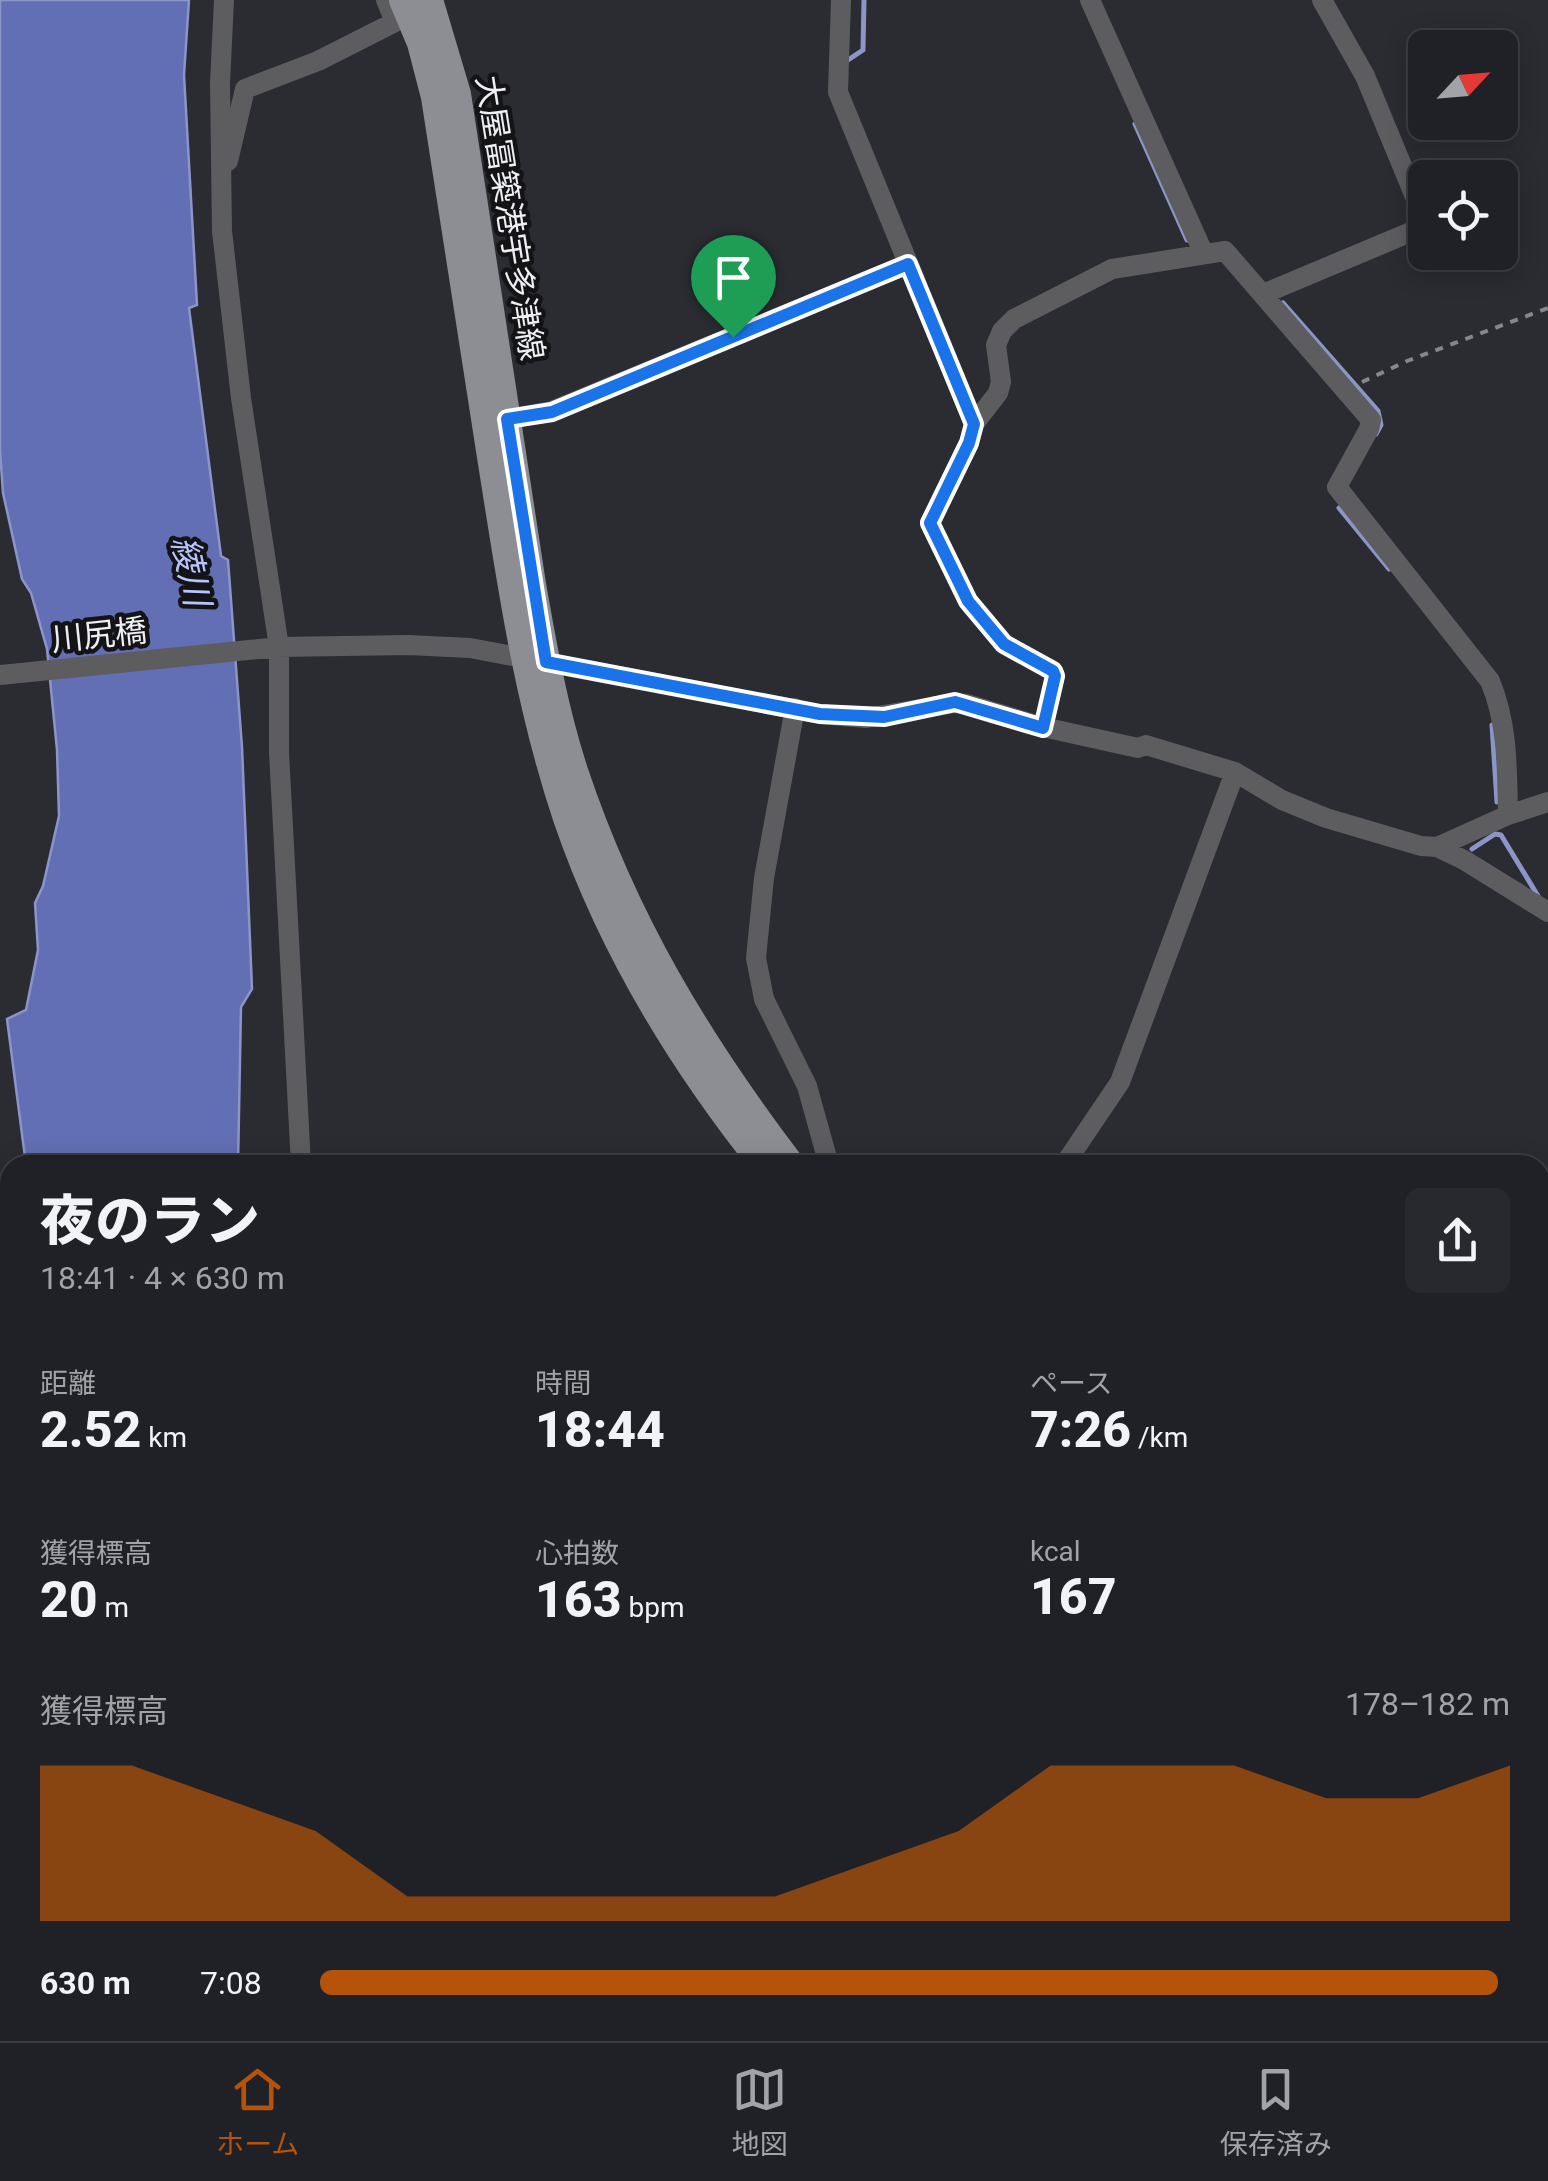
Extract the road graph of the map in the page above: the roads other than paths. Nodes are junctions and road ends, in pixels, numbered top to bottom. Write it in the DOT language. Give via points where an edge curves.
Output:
graph roads {
  1 [pos="224,0"];
  2 [pos="386,0"];
  3 [pos="403,0"];
  4 [pos="429,0"];
  5 [pos="842,0"];
  6 [pos="1090,0"];
  7 [pos="1322,0"];
  8 [pos="221,170"];
  9 [pos="1408,182"];
  10 [pos="1408,231"];
  11 [pos="1203,252"];
  12 [pos="908,264"];
  13 [pos="1269,291"];
  14 [pos="507,419"];
  15 [pos="974,424"];
  16 [pos="272,648"];
  17 [pos="534,660"];
  18 [pos="0,675"];
  19 [pos="795,708"];
  20 [pos="1043,728"];
  21 [pos="1235,772"];
  22 [pos="1548,802"];
  23 [pos="1508,815"];
  24 [pos="1437,846"];
  25 [pos="1548,912"];
  26 [pos="300,1155"];
  27 [pos="756,1155"];
  28 [pos="784,1155"];
  29 [pos="826,1155"];
  30 [pos="1071,1155"];
  1 -- 8 [label="street"];
  2 -- 8 [label="street" via="396,22 245,89 231,156"];
  3 -- 17 [label="main road, 大屋冨築港宇多津線" via="435,96"];
  4 -- 14 [label="main road, 大屋冨築港宇多津線" via="457,94"];
  5 -- 12 [label="street" via="838,92"];
  6 -- 11 [label="street"];
  7 -- 9 [label="street" via="1365,76"];
  8 -- 16 [label="street" via="222,231"];
  10 -- 13 [label="street"];
  11 -- 13 [label="street" via="1225,251"];
  11 -- 15 [label="street" via="1112,269 1014,319 996,346 998,393"];
  12 -- 14 [label="street" via="552,412"];
  12 -- 15 [label="street"];
  13 -- 23 [label="street" via="1371,420 1337,487 1490,681 1501,706"];
  14 -- 17 [label="main road, 大屋冨築港宇多津線"];
  15 -- 20 [label="street" via="930,523 980,616 1004,644 1053,671"];
  16 -- 17 [label="street, 川尻橋" via="408,645"];
  16 -- 18 [label="street, 川尻橋"];
  16 -- 26 [label="street"];
  17 -- 19 [label="street, 川尻橋"];
  17 -- 27 [label="main road, 大屋冨築港宇多津線" via="554,777 599,900 682,1051"];
  17 -- 28 [label="main road, 大屋冨築港宇多津線" via="634,918 701,1041"];
  19 -- 20 [label="street, 川尻橋" via="866,718 955,702"];
  19 -- 29 [label="street" via="756,958 764,1000 807,1086"];
  20 -- 21 [label="street, 川尻橋" via="1146,745"];
  21 -- 24 [label="street, 川尻橋" via="1326,818"];
  21 -- 30 [label="street" via="1120,1082"];
  22 -- 23 [label="street"];
  23 -- 24 [label="street"];
  24 -- 25 [label="street, 川尻橋"];
}
